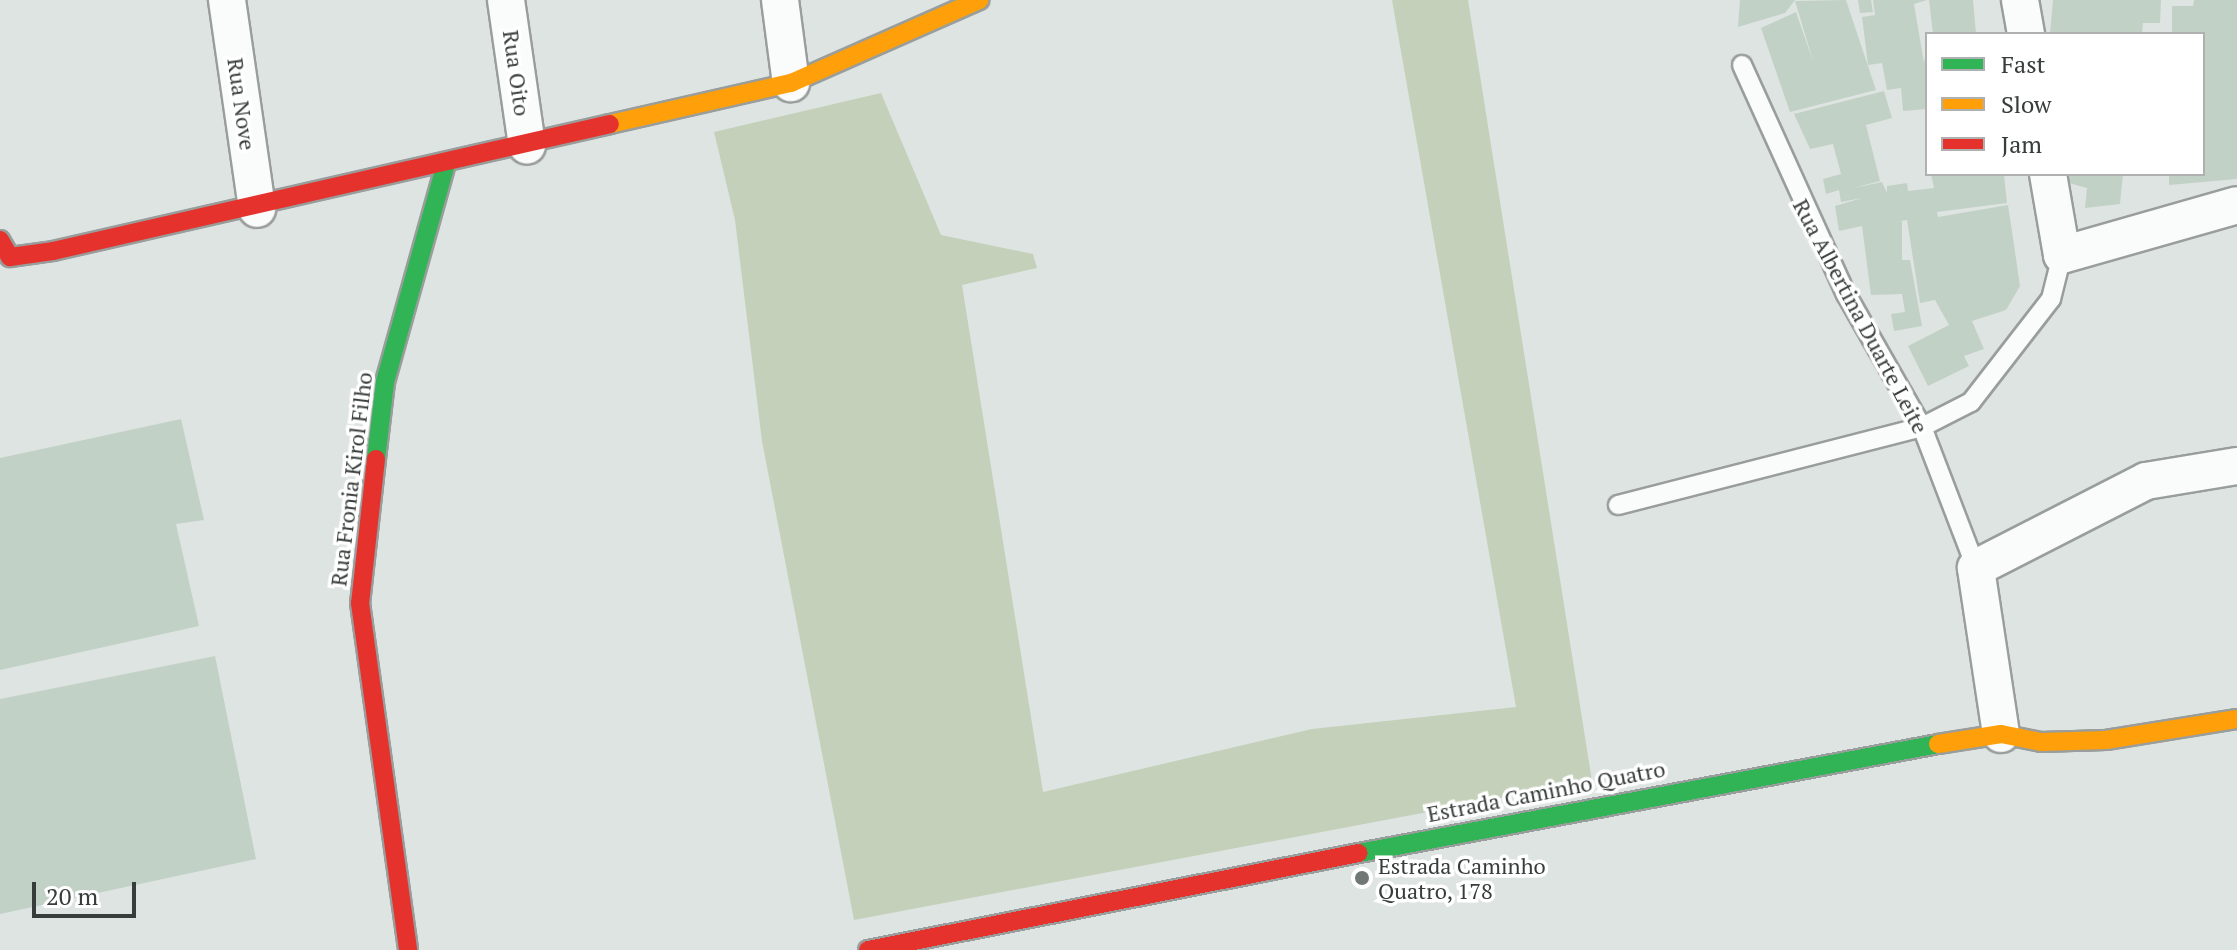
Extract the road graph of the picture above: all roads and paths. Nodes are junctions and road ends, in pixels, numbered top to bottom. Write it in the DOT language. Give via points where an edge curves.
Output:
graph roads {
  1 [pos="227,0"];
  2 [pos="506,0"];
  3 [pos="780,0"];
  4 [pos="979,0"];
  5 [pos="2020,0"];
  6 [pos="2026,32"];
  7 [pos="1742,65"];
  8 [pos="791,83"];
  9 [pos="527,145"];
  10 [pos="446,163"];
  11 [pos="2048,176"];
  12 [pos="2237,205"];
  13 [pos="257,209"];
  14 [pos="0,240"];
  15 [pos="2062,255"];
  16 [pos="1922,427"];
  17 [pos="2237,466"];
  18 [pos="1618,505"];
  19 [pos="1976,568"];
  20 [pos="2237,719"];
  21 [pos="2001,734"];
  22 [pos="408,950"];
  23 [pos="868,950"];
  1 -- 13 [label="street, Rua Nove"];
  2 -- 9 [label="street, Rua Oito"];
  3 -- 8 [label="street"];
  4 -- 8 [label="street"];
  5 -- 6 [label="street"];
  7 -- 16 [label="lane, Rua Albertina Duarte Leite" via="1846,294"];
  8 -- 9 [label="street"];
  9 -- 10 [label="street"];
  10 -- 13 [label="street"];
  10 -- 22 [label="street, Rua Fronia Kirol Filho" via="385,382 360,603"];
  11 -- 15 [label="street"];
  12 -- 15 [label="street"];
  13 -- 14 [label="street" via="10,257"];
  15 -- 16 [label="lane" via="2051,299 2002,368 1971,402"];
  16 -- 18 [label="lane"];
  16 -- 19 [label="lane, Rua Albertina Duarte Leite"];
  17 -- 19 [label="street" via="2146,481"];
  19 -- 21 [label="street"];
  20 -- 21 [label="street, Estrada Caminho Quatro" via="2106,740 2041,742"];
  21 -- 23 [label="street, Estrada Caminho Quatro" via="1788,768"];
}
